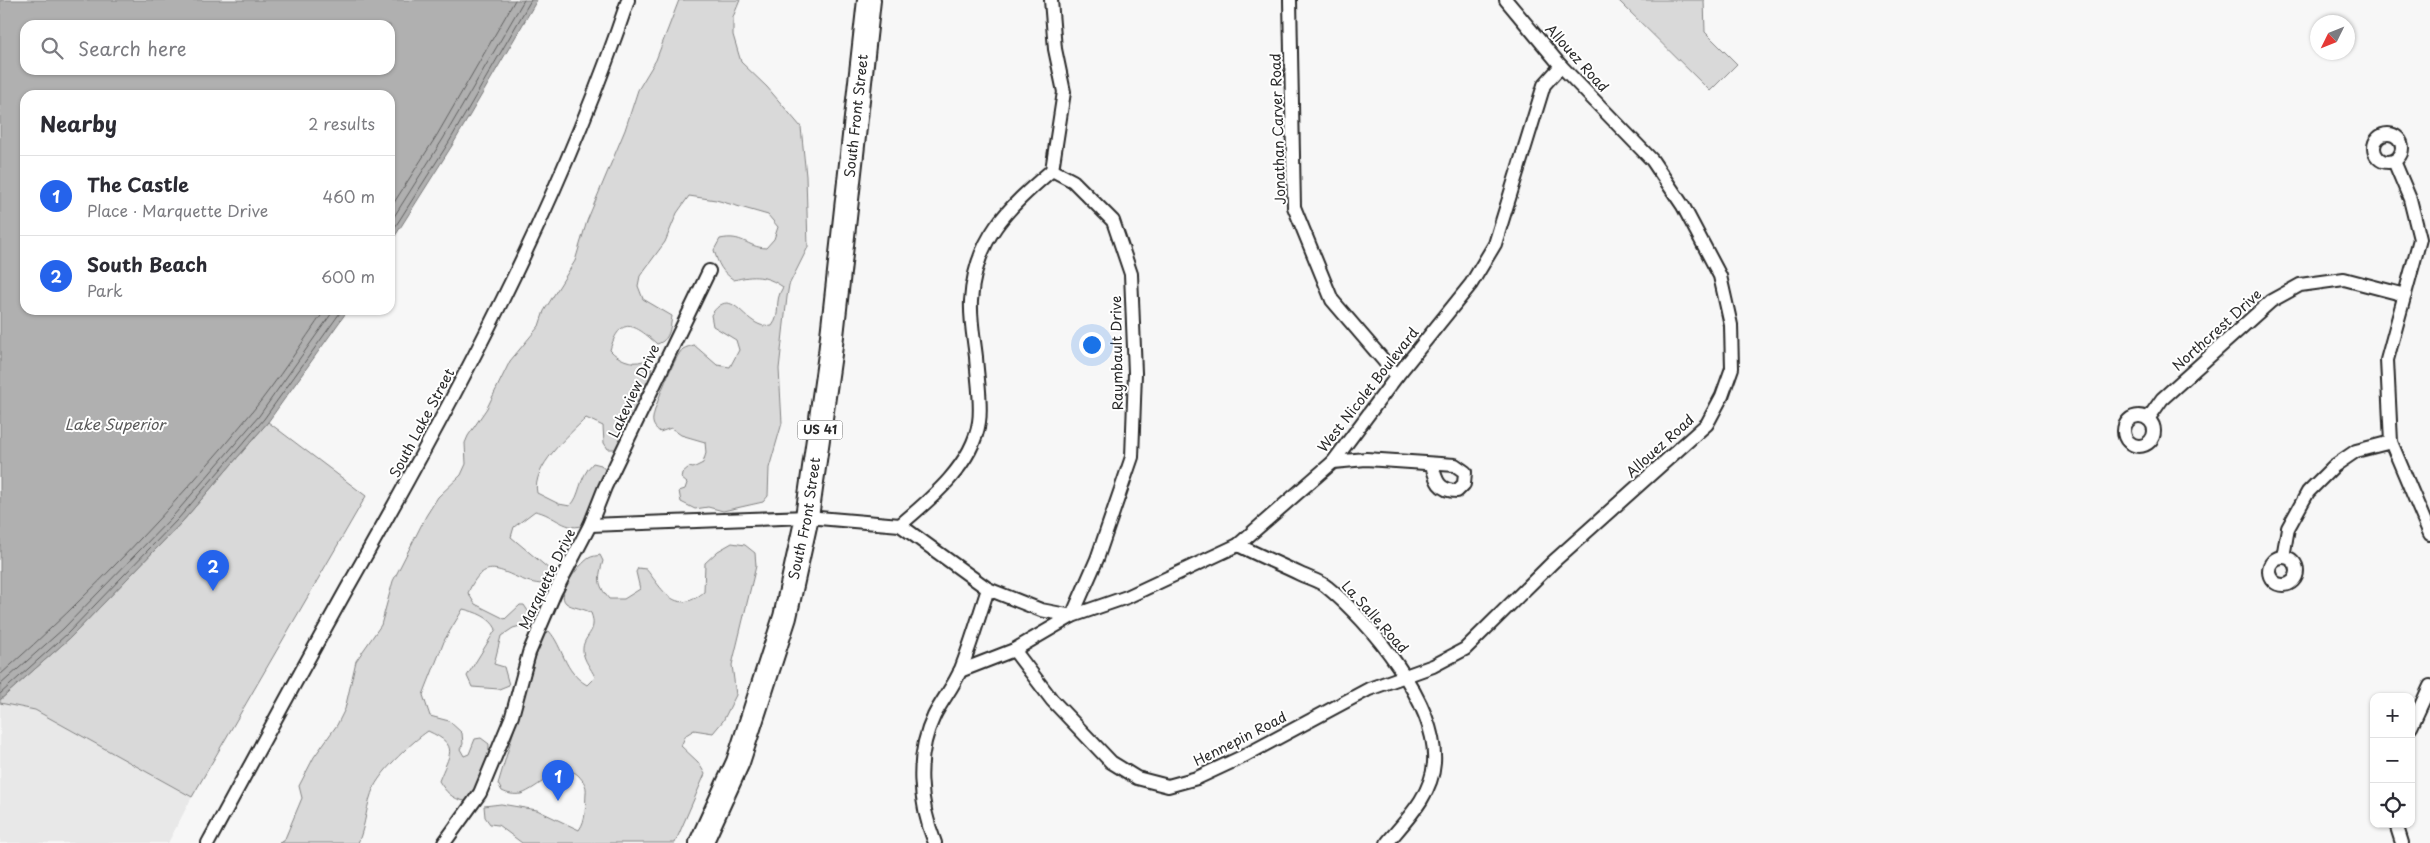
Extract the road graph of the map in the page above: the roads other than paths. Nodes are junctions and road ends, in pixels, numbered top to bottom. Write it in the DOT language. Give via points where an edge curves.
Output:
graph roads {
  1 [pos="628,0"];
  2 [pos="869,0"];
  3 [pos="1051,0"];
  4 [pos="1290,0"];
  5 [pos="1506,0"];
  6 [pos="1561,66"];
  7 [pos="2394,161"];
  8 [pos="1052,170"];
  9 [pos="709,271"];
  10 [pos="2405,296"];
  11 [pos="1397,376"];
  12 [pos="2148,419"];
  13 [pos="2390,442"];
  14 [pos="1333,462"];
  15 [pos="1432,465"];
  16 [pos="807,517"];
  17 [pos="590,525"];
  18 [pos="900,525"];
  19 [pos="2430,534"];
  20 [pos="1238,545"];
  21 [pos="2283,557"];
  22 [pos="988,589"];
  23 [pos="1072,616"];
  24 [pos="1014,650"];
  25 [pos="960,671"];
  26 [pos="1406,675"];
  27 [pos="2430,686"];
  28 [pos="2415,718"];
  29 [pos="2397,828"];
  30 [pos="208,843"];
  31 [pos="444,843"];
  32 [pos="701,843"];
  33 [pos="935,843"];
  34 [pos="1387,843"];
  35 [pos="2402,843"];
  1 -- 30 [label="street, South Lake Street" via="554,193 479,347 419,463"];
  2 -- 16 [label="highway, South Front Street / US 41" via="830,354"];
  3 -- 8 [label="street" via="1055,49 1064,92"];
  4 -- 11 [label="street, Jonathan Carver Road" via="1294,207 1332,300"];
  5 -- 6 [label="street, Allouez Road"];
  6 -- 11 [label="street, West Nicolet Boulevard" via="1544,85 1495,244 1471,284"];
  6 -- 26 [label="street, Allouez Road" via="1652,160 1683,206 1720,276 1731,324 1732,368 1707,424 1554,561 1465,649 1433,666"];
  7 -- 10 [label="street" via="2410,199 2420,240"];
  8 -- 18 [label="street" via="1018,199 980,252 971,302 980,421 972,443 953,475"];
  8 -- 23 [label="street, Raymbault Drive" via="1073,181 1113,221 1131,274 1135,373 1132,458 1097,559"];
  9 -- 17 [label="street, Lakeview Drive" via="605,487"];
  10 -- 12 [label="street, Northcrest Drive" via="2344,279 2300,285 2271,301 2250,319 2162,399"];
  10 -- 13 [label="street" via="2387,360"];
  11 -- 14 [label="street, West Nicolet Boulevard"];
  13 -- 19 [label="street"];
  13 -- 21 [label="street" via="2356,452 2334,466 2308,492 2288,528"];
  14 -- 15 [label="street" via="1366,459"];
  14 -- 20 [label="street, West Nicolet Boulevard"];
  16 -- 17 [label="street, Marquette Drive"];
  16 -- 18 [label="street, Marquette Drive"];
  16 -- 32 [label="highway, South Front Street / US 41" via="780,635 738,762"];
  17 -- 31 [label="street, Marquette Drive" via="529,653 512,716 480,794"];
  18 -- 22 [label="street"];
  20 -- 23 [label="street, West Nicolet Boulevard" via="1126,597"];
  20 -- 26 [label="street, La Salle Road" via="1326,586 1380,640"];
  22 -- 23 [label="street" via="1041,610"];
  22 -- 25 [label="street"];
  23 -- 24 [label="street, West Nicolet Boulevard"];
  24 -- 25 [label="street, West Nicolet Boulevard"];
  24 -- 26 [label="street, Hennepin Road" via="1052,700 1111,762 1137,778 1168,786 1215,770 1369,689"];
  25 -- 33 [label="street" via="925,740 921,782 923,805"];
  26 -- 34 [label="street, La Salle Road" via="1427,720 1434,763 1421,802"];
  27 -- 28 [label="street"];
  29 -- 35 [label="street"];
}
